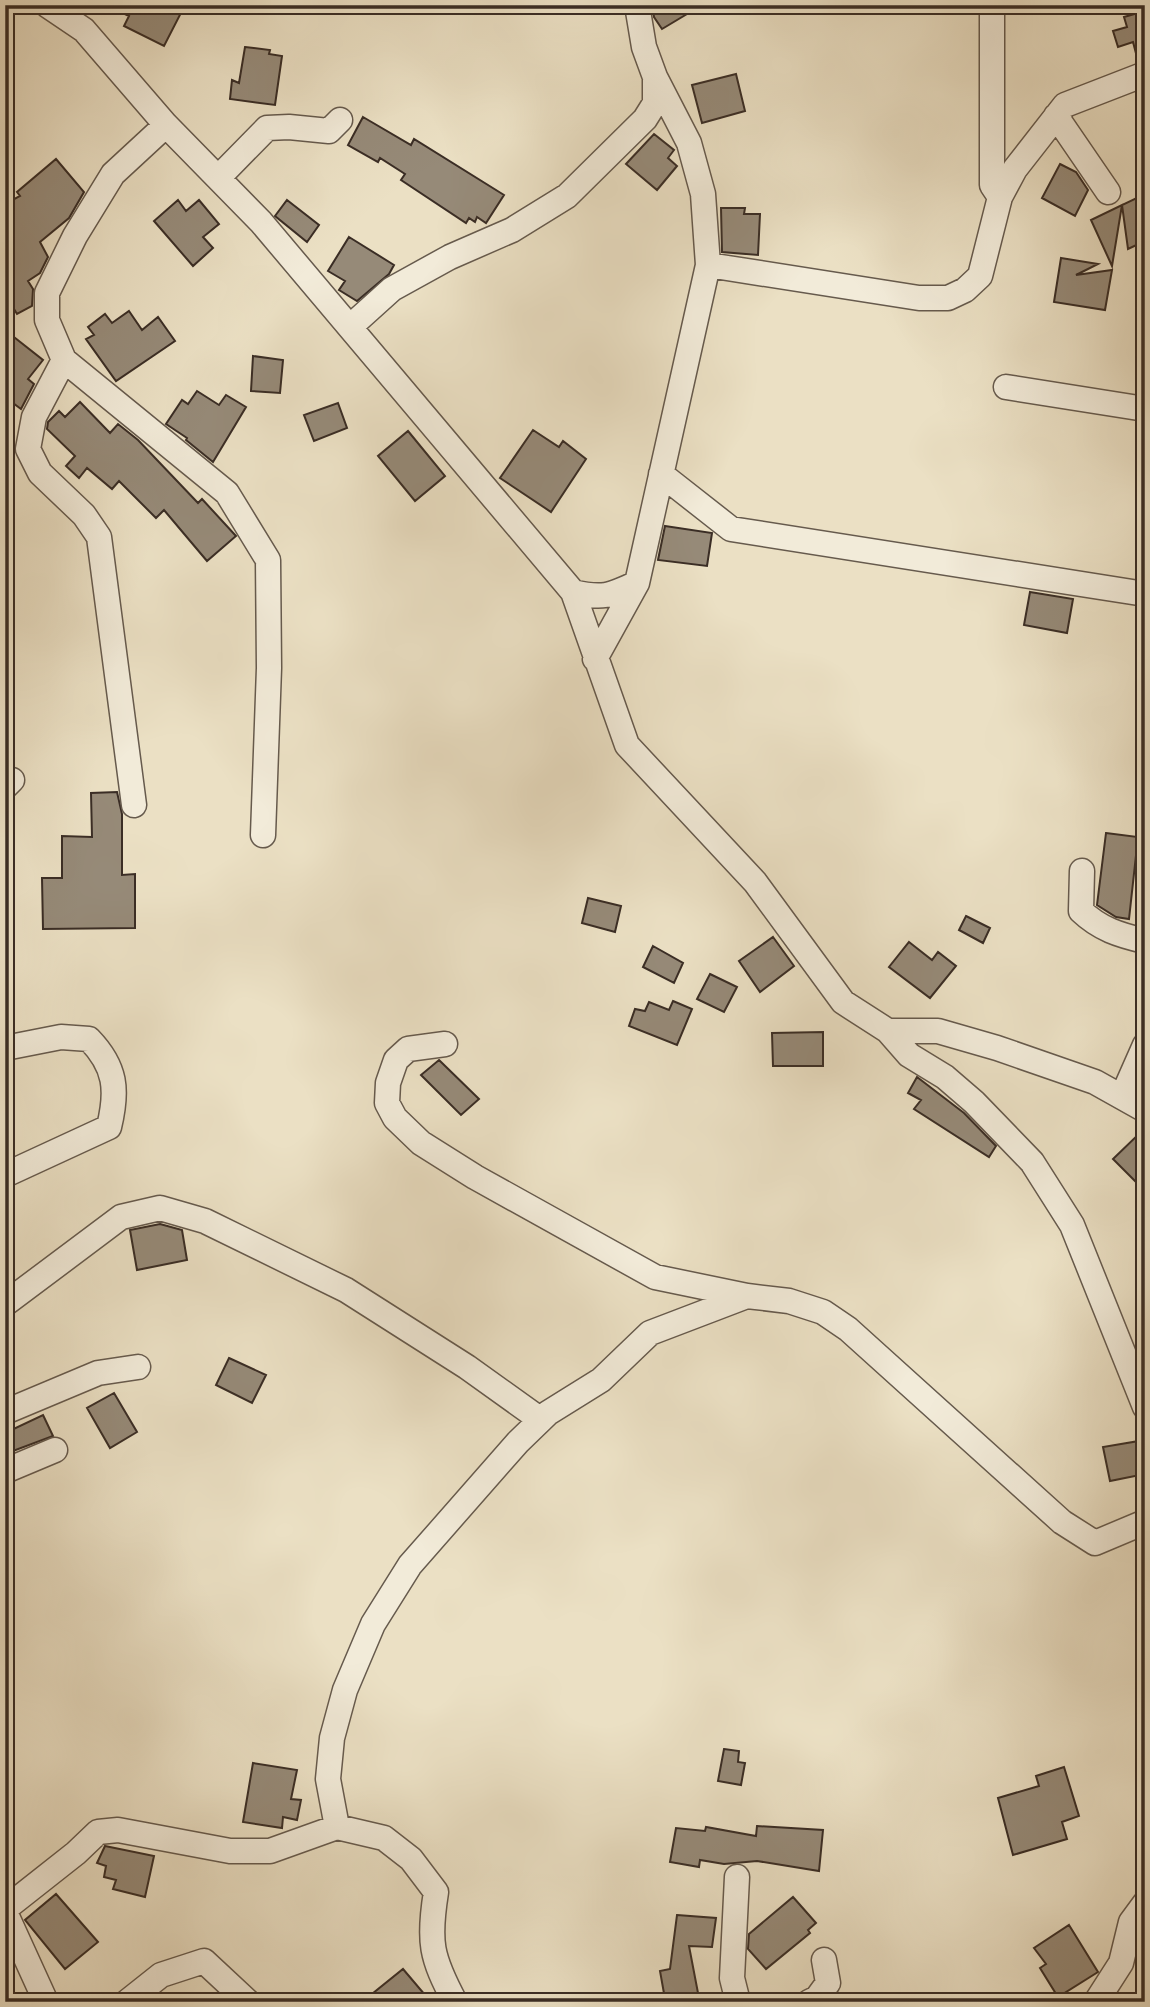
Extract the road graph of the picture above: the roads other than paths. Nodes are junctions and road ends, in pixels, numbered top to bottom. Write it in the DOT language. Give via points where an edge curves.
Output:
graph roads {
  1 [pos="47,5"];
  2 [pos="637,5"];
  3 [pos="992,5"];
  4 [pos="1145,74"];
  5 [pos="655,76"];
  6 [pos="1056,116"];
  7 [pos="340,120"];
  8 [pos="166,125"];
  9 [pos="218,178"];
  10 [pos="1108,192"];
  11 [pos="1000,197"];
  12 [pos="708,265"];
  13 [pos="351,326"];
  14 [pos="64,360"];
  15 [pos="1006,387"];
  16 [pos="1145,409"];
  17 [pos="661,474"];
  18 [pos="637,583"];
  19 [pos="573,592"];
  20 [pos="1145,594"];
  21 [pos="595,659"];
  22 [pos="134,805"];
  23 [pos="263,835"];
  24 [pos="1082,871"];
  25 [pos="1145,941"];
  26 [pos="888,1031"];
  27 [pos="445,1044"];
  28 [pos="1145,1045"];
  29 [pos="5,1048"];
  30 [pos="1122,1097"];
  31 [pos="1145,1110"];
  32 [pos="5,1175"];
  33 [pos="747,1296"];
  34 [pos="5,1304"];
  35 [pos="138,1367"];
  36 [pos="1145,1407"];
  37 [pos="5,1412"];
  38 [pos="541,1420"];
  39 [pos="55,1450"];
  40 [pos="5,1471"];
  41 [pos="1145,1522"];
  42 [pos="337,1827"];
  43 [pos="737,1877"];
  44 [pos="1145,1903"];
  45 [pos="5,1911"];
  46 [pos="824,1961"];
  47 [pos="46,2002"];
  48 [pos="127,2002"];
  49 [pos="248,2002"];
  50 [pos="455,2002"];
  51 [pos="738,2002"];
  52 [pos="809,2002"];
  53 [pos="1096,2002"];
  1 -- 8 [label="street" via="84,30"];
  2 -- 5 [label="street" via="644,47"];
  3 -- 11 [label="street" via="992,185"];
  4 -- 6 [label="street" via="1065,105"];
  5 -- 12 [label="street" via="692,156 703,194"];
  5 -- 13 [label="street" via="655,103 645,119 567,196 513,230 392,289"];
  6 -- 10 [label="street"];
  6 -- 11 [label="street" via="1015,169"];
  7 -- 9 [label="street" via="329,131 267,128"];
  8 -- 9 [label="street"];
  8 -- 14 [label="street" via="113,174 47,293 47,320"];
  9 -- 13 [label="street"];
  11 -- 12 [label="street" via="980,276 948,298 919,298"];
  12 -- 17 [label="street"];
  13 -- 19 [label="street"];
  14 -- 22 [label="street" via="34,417 28,449 40,473 84,515 99,537"];
  14 -- 23 [label="street" via="227,493 268,559"];
  15 -- 16 [label="street"];
  17 -- 18 [label="street"];
  17 -- 20 [label="street" via="731,529"];
  18 -- 19 [label="street" via="596,598"];
  18 -- 21 [label="street"];
  19 -- 21 [label="street"];
  21 -- 26 [label="street" via="627,745 755,882 843,1002"];
  24 -- 25 [label="street" via="1081,911 1115,934"];
  26 -- 30 [label="street" via="938,1031 1095,1082"];
  26 -- 36 [label="street" via="909,1055 974,1102 1032,1162 1072,1225"];
  27 -- 33 [label="street" via="408,1049 396,1060 388,1083 387,1103 395,1118 421,1143 655,1277"];
  28 -- 30 [label="street"];
  29 -- 32 [label="street" via="61,1037 89,1039 104,1054 113,1074 113,1109 109,1127"];
  30 -- 31 [label="street"];
  33 -- 38 [label="street" via="650,1333 601,1380"];
  33 -- 41 [label="street" via="789,1301 840,1323 1062,1522 1095,1542"];
  34 -- 38 [label="street" via="121,1217 160,1208 205,1221 346,1290"];
  35 -- 37 [label="street" via="98,1373"];
  38 -- 42 [label="street" via="410,1565 373,1624 345,1690 332,1738 328,1779"];
  39 -- 40 [label="street"];
  42 -- 45 [label="street" via="270,1851 230,1851 118,1830 98,1832"];
  42 -- 50 [label="street" via="384,1838 411,1859 436,1892 429,1934 438,1970"];
  43 -- 51 [label="street" via="733,1978"];
  44 -- 53 [label="street" via="1131,1922 1121,1963"];
  45 -- 47 [label="street"];
  46 -- 52 [label="street" via="828,1983"];
  48 -- 49 [label="street" via="161,1975 204,1961"];
}
